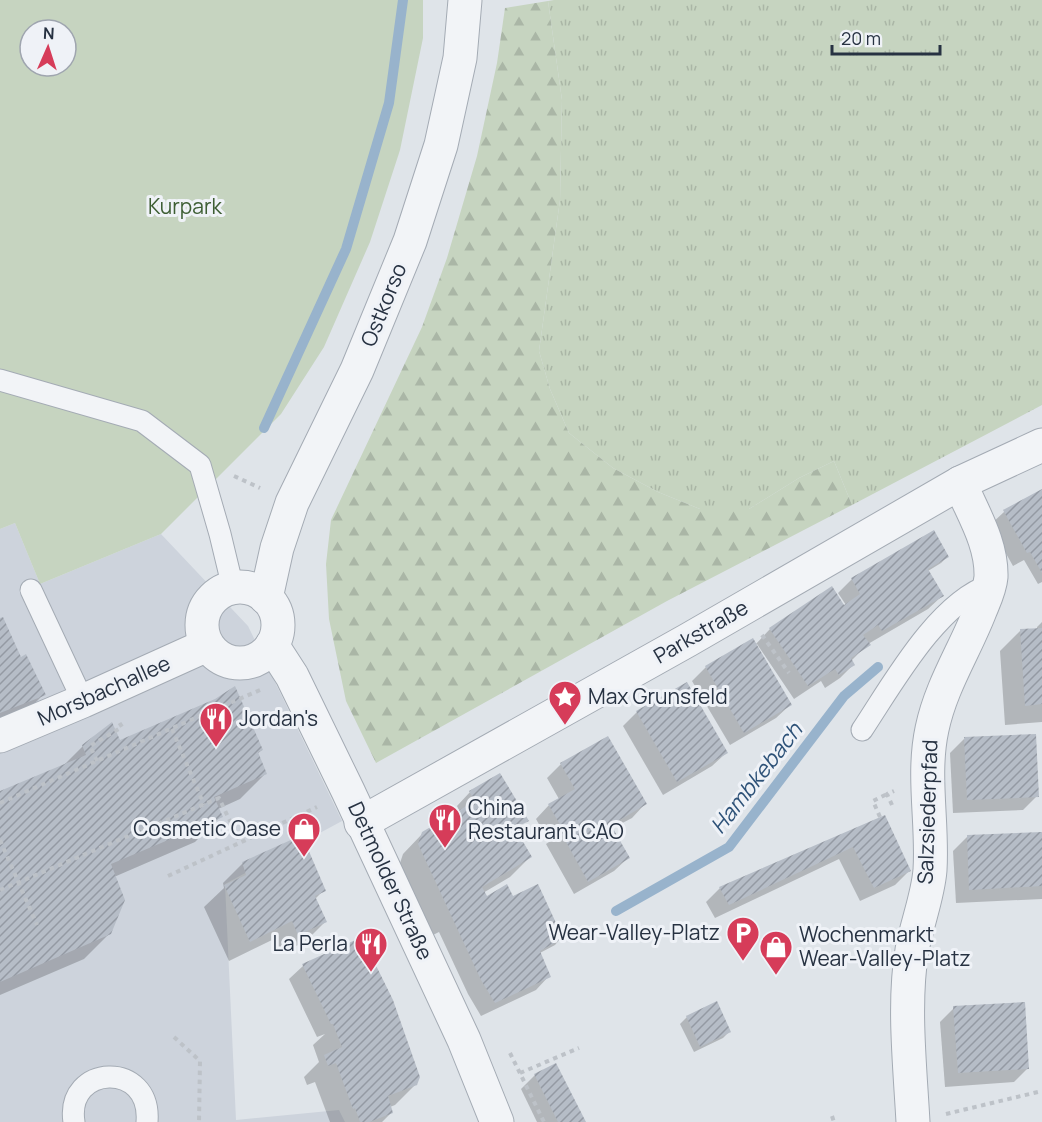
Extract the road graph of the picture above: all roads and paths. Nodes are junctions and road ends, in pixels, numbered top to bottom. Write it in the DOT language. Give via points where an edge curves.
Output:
graph roads {
  1 [pos="465,0"];
  2 [pos="0,380"];
  3 [pos="1042,445"];
  4 [pos="960,483"];
  5 [pos="990,585"];
  6 [pos="233,588"];
  7 [pos="31,590"];
  8 [pos="266,598"];
  9 [pos="762,634"];
  10 [pos="207,645"];
  11 [pos="272,645"];
  12 [pos="789,673"];
  13 [pos="261,689"];
  14 [pos="83,701"];
  15 [pos="172,729"];
  16 [pos="862,730"];
  17 [pos="116,731"];
  18 [pos="0,736"];
  19 [pos="97,761"];
  20 [pos="887,794"];
  21 [pos="0,803"];
  22 [pos="204,805"];
  23 [pos="317,807"];
  24 [pos="880,817"];
  25 [pos="362,823"];
  26 [pos="0,840"];
  27 [pos="240,842"];
  28 [pos="168,876"];
  29 [pos="20,882"];
  30 [pos="0,890"];
  31 [pos="37,925"];
  32 [pos="174,1037"];
  33 [pos="579,1047"];
  34 [pos="520,1073"];
  35 [pos="1042,1091"];
  36 [pos="832,1116"];
  37 [pos="925,1119"];
  38 [pos="74,1122"];
  39 [pos="147,1122"];
  40 [pos="199,1122"];
  41 [pos="497,1122"];
  42 [pos="834,1122"];
  1 -- 8 [label="street, Ostkorso" via="460,58 441,145 413,231 357,370 292,503"];
  2 -- 6 [label="lane" via="142,421 200,465"];
  3 -- 4 [label="street, Parkstraße"];
  4 -- 5 [label="street, Salzsiederpfad" via="990,555"];
  4 -- 25 [label="street, Parkstraße"];
  5 -- 16 [label="lane" via="976,590 939,621"];
  5 -- 37 [label="street, Salzsiederpfad" via="941,693 931,731 927,777 930,871 913,948 909,1041"];
  6 -- 8 [label="street" via="256,591"];
  6 -- 10 [label="street" via="221,592 205,610 202,634"];
  7 -- 14 [label="lane"];
  8 -- 11 [label="street" via="277,621"];
  9 -- 12 [label="path"];
  10 -- 11 [label="street" via="225,661 237,663 259,658"];
  10 -- 14 [label="street, Morsbachallee"];
  11 -- 25 [label="street, Detmolder Straße" via="292,676"];
  13 -- 15 [label="path"];
  14 -- 18 [label="street, Morsbachallee"];
  15 -- 19 [label="path"];
  15 -- 22 [label="path"];
  17 -- 19 [label="path" via="90,746"];
  19 -- 21 [label="path"];
  20 -- 24 [label="path" via="873,801"];
  22 -- 27 [label="path" via="219,798"];
  22 -- 29 [label="path"];
  23 -- 27 [label="path"];
  25 -- 41 [label="street, Detmolder Straße" via="464,1040"];
  26 -- 29 [label="path"];
  27 -- 28 [label="path"];
  29 -- 30 [label="path"];
  29 -- 31 [label="path"];
  32 -- 40 [label="path" via="200,1061"];
  33 -- 34 [label="path"];
  35 -- 37 [label="path"];
  36 -- 42 [label="path"];
  38 -- 39 [label="lane" via="80,1092 87,1084 107,1076 138,1088 148,1110"];
}
